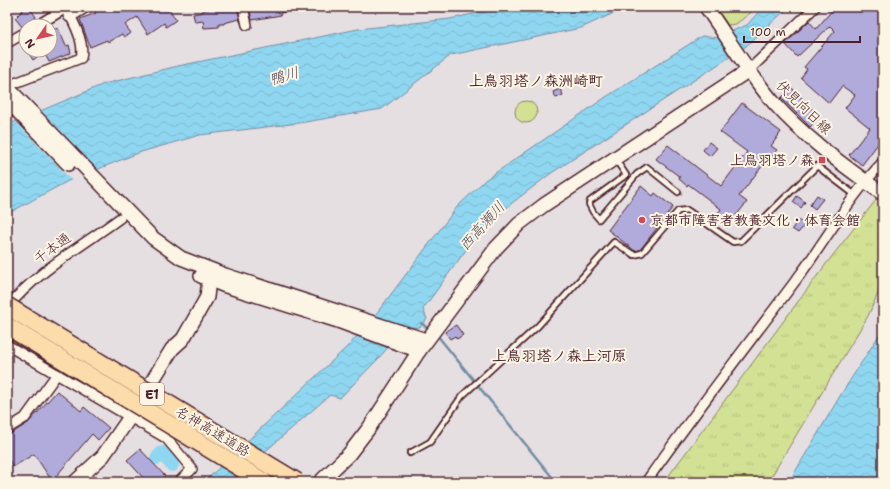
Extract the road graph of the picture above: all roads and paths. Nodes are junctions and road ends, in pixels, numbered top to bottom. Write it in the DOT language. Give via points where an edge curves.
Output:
graph roads {
  1 [pos="83,7"];
  2 [pos="243,7"];
  3 [pos="815,7"];
  4 [pos="707,8"];
  5 [pos="67,10"];
  6 [pos="52,18"];
  7 [pos="247,25"];
  8 [pos="18,37"];
  9 [pos="7,44"];
  10 [pos="747,67"];
  11 [pos="8,91"];
  12 [pos="615,159"];
  13 [pos="883,162"];
  14 [pos="866,182"];
  15 [pos="678,192"];
  16 [pos="883,194"];
  17 [pos="855,195"];
  18 [pos="114,206"];
  19 [pos="120,218"];
  20 [pos="211,275"];
  21 [pos="7,307"];
  22 [pos="337,315"];
  23 [pos="7,326"];
  24 [pos="426,340"];
  25 [pos="7,345"];
  26 [pos="419,350"];
  27 [pos="57,374"];
  28 [pos="130,417"];
  29 [pos="7,429"];
  30 [pos="410,453"];
  31 [pos="75,482"];
  32 [pos="179,482"];
  33 [pos="264,482"];
  34 [pos="297,482"];
  35 [pos="320,482"];
  36 [pos="646,482"];
  1 -- 5 [label="street"];
  2 -- 7 [label="street"];
  3 -- 10 [label="street"];
  4 -- 10 [label="street, 伏見向日線"];
  5 -- 6 [label="street"];
  5 -- 11 [label="street" via="83,50 81,58"];
  8 -- 9 [label="street"];
  10 -- 12 [label="street"];
  10 -- 14 [label="street, 伏見向日線" via="789,119"];
  11 -- 18 [label="street"];
  12 -- 15 [label="lane" via="626,175 590,201 589,204 599,219 637,174 647,167"];
  12 -- 24 [label="street" via="536,210 512,231 478,270"];
  13 -- 14 [label="street"];
  14 -- 16 [label="street, 伏見向日線"];
  14 -- 17 [label="street"];
  17 -- 30 [label="lane" via="818,166 741,241 733,242 687,210 678,211 642,253 634,255 614,242 538,326 462,396 430,442"];
  17 -- 36 [label="street" via="819,249"];
  18 -- 19 [label="street"];
  18 -- 20 [label="street" via="162,246"];
  19 -- 20 [label="street" via="155,251 178,265"];
  19 -- 21 [label="street, 千本通" via="40,276"];
  20 -- 22 [label="street"];
  20 -- 28 [label="street" via="176,336 172,349"];
  21 -- 34 [label="highway, 名神高速道路 / E1, bridge"];
  22 -- 24 [label="street"];
  22 -- 26 [label="street"];
  23 -- 33 [label="highway, 名神高速道路 / E1, bridge"];
  24 -- 26 [label="street"];
  25 -- 27 [label="street"];
  26 -- 35 [label="street" via="369,428 349,454"];
  27 -- 28 [label="street"];
  27 -- 29 [label="street" via="25,418"];
  28 -- 31 [label="street" via="103,456"];
  28 -- 32 [label="street" via="166,438 192,470"];
}
